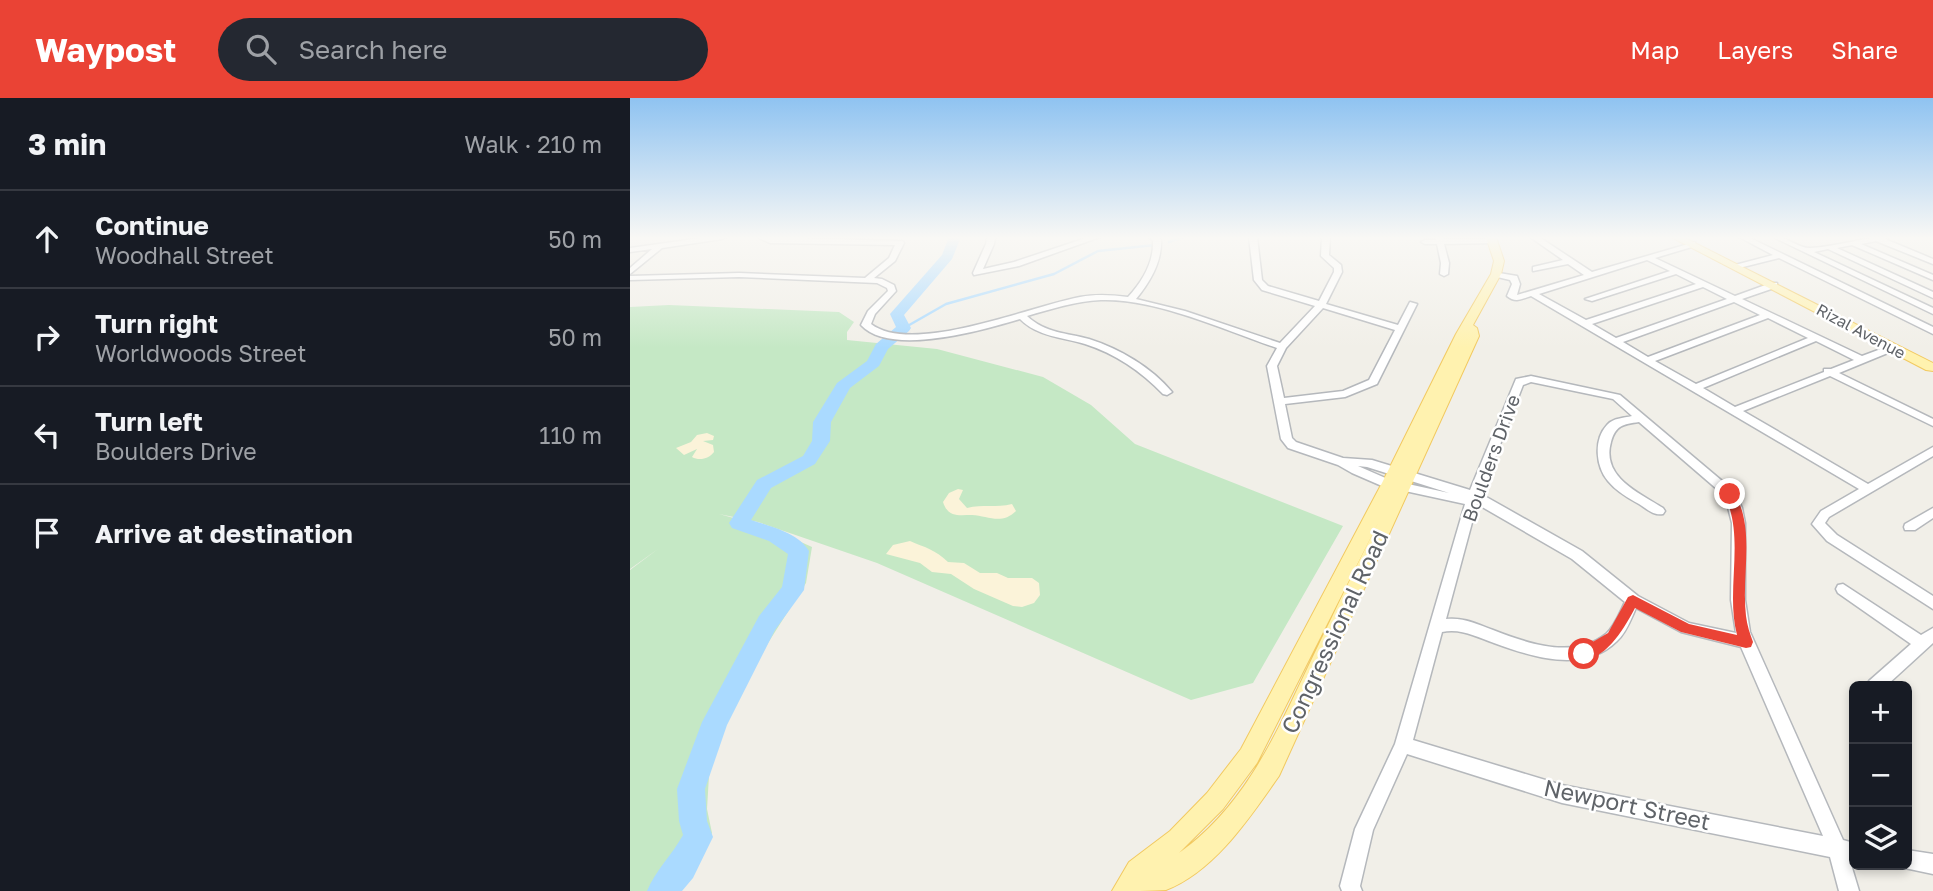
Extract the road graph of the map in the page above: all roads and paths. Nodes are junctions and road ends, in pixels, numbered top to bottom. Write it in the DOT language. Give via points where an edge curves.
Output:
graph roads {
  1 [pos="875,274"];
  2 [pos="1147,274"];
  3 [pos="1258,274"];
  4 [pos="1337,274"];
  5 [pos="1496,274"];
  6 [pos="1589,274"];
  7 [pos="1598,274"];
  8 [pos="1668,274"];
  9 [pos="1684,274"];
  10 [pos="1752,274"];
  11 [pos="1817,274"];
  12 [pos="1855,274"];
  13 [pos="1888,274"];
  14 [pos="1592,276"];
  15 [pos="630,278"];
  16 [pos="867,281"];
  17 [pos="1704,284"];
  18 [pos="1774,285"];
  19 [pos="1532,293"];
  20 [pos="1933,295"];
  21 [pos="1131,299"];
  22 [pos="1589,299"];
  23 [pos="1735,299"];
  24 [pos="1322,304"];
  25 [pos="1413,304"];
  26 [pos="1933,311"];
  27 [pos="1768,315"];
  28 [pos="1023,317"];
  29 [pos="1584,324"];
  30 [pos="1401,329"];
  31 [pos="1933,331"];
  32 [pos="1816,338"];
  33 [pos="1615,342"];
  34 [pos="1282,347"];
  35 [pos="1892,348"];
  36 [pos="1860,359"];
  37 [pos="1648,360"];
  38 [pos="1932,368"];
  39 [pos="1828,371"];
  40 [pos="1697,387"];
  41 [pos="1167,392"];
  42 [pos="1279,402"];
  43 [pos="1736,410"];
  44 [pos="1642,418"];
  45 [pos="1933,423"];
  46 [pos="1933,451"];
  47 [pos="1400,479"];
  48 [pos="1868,489"];
  49 [pos="1478,500"];
  50 [pos="1659,510"];
  51 [pos="1933,512"];
  52 [pos="1910,527"];
  53 [pos="1843,589"];
  54 [pos="1633,600"];
  55 [pos="1933,603"];
  56 [pos="1438,627"];
  57 [pos="1928,639"];
  58 [pos="1746,642"];
  59 [pos="1881,681"];
  60 [pos="1403,745"];
  61 [pos="1231,780"];
  62 [pos="1250,796"];
  63 [pos="1846,851"];
  64 [pos="1912,861"];
  65 [pos="1933,864"];
  66 [pos="1125,891"];
  67 [pos="1131,891"];
  68 [pos="1352,891"];
  69 [pos="1849,891"];
  1 -- 16 [label="street"];
  2 -- 21 [label="street"];
  3 -- 24 [label="street" via="1260,285"];
  4 -- 24 [label="street"];
  5 -- 19 [label="street" via="1514,278 1512,297"];
  5 -- 47 [label="main road, Congressional Road" via="1469,323 1473,336"];
  6 -- 14 [label="street"];
  7 -- 14 [label="street"];
  8 -- 22 [label="street"];
  9 -- 17 [label="street"];
  10 -- 18 [label="main road, Rizal Avenue"];
  11 -- 31 [label="street"];
  12 -- 26 [label="street"];
  13 -- 20 [label="street"];
  14 -- 19 [label="street"];
  15 -- 16 [label="street" via="765,276"];
  16 -- 28 [label="street" via="891,287 866,325 885,335 946,335"];
  17 -- 23 [label="street"];
  17 -- 29 [label="street"];
  18 -- 23 [label="street"];
  18 -- 35 [label="main road, Rizal Avenue"];
  19 -- 29 [label="street"];
  21 -- 28 [label="street" via="1089,297"];
  21 -- 34 [label="street"];
  23 -- 27 [label="street"];
  23 -- 33 [label="street"];
  24 -- 30 [label="street"];
  24 -- 34 [label="street"];
  25 -- 30 [label="street"];
  27 -- 32 [label="street"];
  27 -- 37 [label="street"];
  28 -- 41 [label="street" via="1032,327 1124,357"];
  29 -- 33 [label="street"];
  30 -- 42 [label="street" via="1377,376 1364,388 1347,398"];
  32 -- 36 [label="street"];
  32 -- 40 [label="street"];
  33 -- 37 [label="street"];
  34 -- 42 [label="street" via="1272,366"];
  35 -- 36 [label="street"];
  35 -- 38 [label="main road, Rizal Avenue"];
  36 -- 39 [label="street"];
  37 -- 40 [label="street"];
  39 -- 43 [label="street"];
  39 -- 45 [label="street"];
  40 -- 43 [label="street"];
  42 -- 47 [label="street" via="1292,444 1342,462 1359,474"];
  43 -- 48 [label="street"];
  44 -- 49 [label="street, Boulders Drive" via="1616,397 1525,379 1518,385"];
  44 -- 50 [label="street" via="1610,428 1602,462 1605,474"];
  44 -- 58 [label="street, Boulders Drive" via="1721,485 1737,508 1741,525 1739,617"];
  46 -- 48 [label="street"];
  47 -- 49 [label="street"];
  47 -- 61 [label="main road, Congressional Road" via="1249,756"];
  47 -- 62 [label="main road, Congressional Road" via="1271,768"];
  48 -- 55 [label="street" via="1825,514 1818,524 1832,538"];
  49 -- 54 [label="street" via="1577,555"];
  49 -- 56 [label="street, Boulders Drive"];
  51 -- 52 [label="street"];
  53 -- 57 [label="street"];
  54 -- 56 [label="street" via="1612,637 1584,654 1543,651 1462,624"];
  54 -- 58 [label="street" via="1686,628"];
  56 -- 60 [label="street, Boulders Drive"];
  57 -- 59 [label="street"];
  58 -- 63 [label="street, Boulders Drive"];
  60 -- 63 [label="street, Newport Street" via="1562,794"];
  60 -- 68 [label="street, Boulders Drive" via="1364,830"];
  61 -- 62 [label="main road"];
  61 -- 66 [label="main road, Congressional Road" via="1178,839 1138,871"];
  62 -- 67 [label="main road, Congressional Road" via="1233,821 1192,859 1149,886"];
  63 -- 69 [label="street, Boulders Drive"];
  64 -- 65 [label="street"];
}
